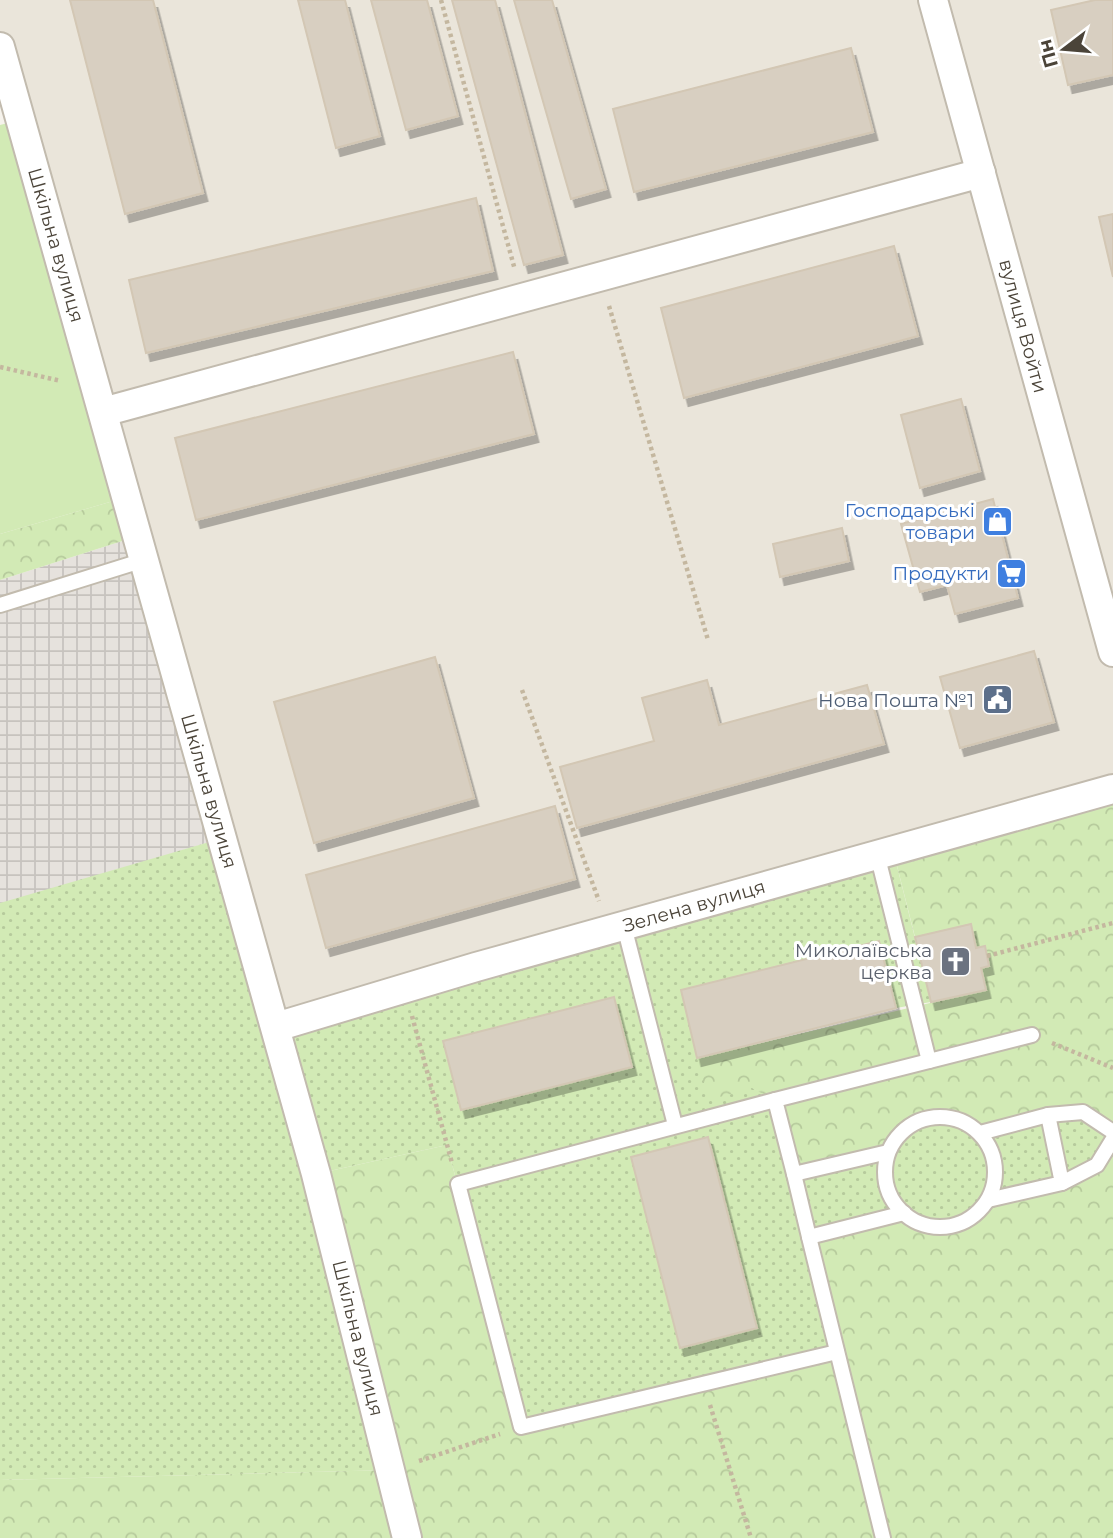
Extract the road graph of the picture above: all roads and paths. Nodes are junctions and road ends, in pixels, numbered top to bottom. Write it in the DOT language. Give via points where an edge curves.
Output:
graph roads {
  1 [pos="441,0"];
  2 [pos="933,0"];
  3 [pos="0,47"];
  4 [pos="981,173"];
  5 [pos="600,277"];
  6 [pos="522,298"];
  7 [pos="0,367"];
  8 [pos="100,400"];
  9 [pos="144,560"];
  10 [pos="0,604"];
  11 [pos="708,640"];
  12 [pos="1113,652"];
  13 [pos="522,690"];
  14 [pos="1113,789"];
  15 [pos="877,854"];
  16 [pos="1113,923"];
  17 [pos="624,926"];
  18 [pos="987,956"];
  19 [pos="405,990"];
  20 [pos="276,1027"];
  21 [pos="1032,1035"];
  22 [pos="929,1061"];
  23 [pos="1113,1068"];
  24 [pos="775,1100"];
  25 [pos="1048,1115"];
  26 [pos="675,1125"];
  27 [pos="1113,1132"];
  28 [pos="980,1133"];
  29 [pos="1113,1139"];
  30 [pos="888,1152"];
  31 [pos="794,1174"];
  32 [pos="1062,1183"];
  33 [pos="458,1184"];
  34 [pos="988,1200"];
  35 [pos="904,1213"];
  36 [pos="808,1237"];
  37 [pos="837,1352"];
  38 [pos="704,1383"];
  39 [pos="521,1427"];
  40 [pos="391,1470"];
  41 [pos="407,1538"];
  42 [pos="751,1538"];
  43 [pos="883,1538"];
  1 -- 6 [label="path"];
  2 -- 4 [label="street, вулиця Войти"];
  3 -- 8 [label="street, Шкільна вулиця"];
  4 -- 5 [label="street"];
  4 -- 12 [label="street, вулиця Войти"];
  5 -- 6 [label="street"];
  5 -- 11 [label="path"];
  6 -- 8 [label="street"];
  7 -- 8 [label="path"];
  8 -- 9 [label="street, Шкільна вулиця"];
  9 -- 10 [label="lane"];
  9 -- 20 [label="street, Шкільна вулиця"];
  13 -- 17 [label="path" via="597,899"];
  14 -- 15 [label="street, Зелена вулиця"];
  15 -- 17 [label="street, Зелена вулиця"];
  15 -- 22 [label="lane"];
  16 -- 18 [label="path"];
  17 -- 19 [label="street, Зелена вулиця"];
  17 -- 26 [label="lane"];
  19 -- 20 [label="street, Зелена вулиця"];
  19 -- 33 [label="path"];
  20 -- 40 [label="street, Шкільна вулиця"];
  21 -- 22 [label="lane"];
  21 -- 23 [label="path"];
  22 -- 24 [label="lane"];
  24 -- 26 [label="lane"];
  24 -- 31 [label="lane"];
  25 -- 27 [label="lane" via="1083,1112"];
  25 -- 28 [label="lane"];
  25 -- 32 [label="lane"];
  26 -- 33 [label="lane"];
  28 -- 30 [label="lane" via="960,1120 922,1119 905,1128"];
  28 -- 34 [label="lane" via="995,1165 995,1183"];
  29 -- 32 [label="lane" via="1097,1166"];
  30 -- 31 [label="lane"];
  30 -- 35 [label="lane" via="886,1185"];
  31 -- 36 [label="lane"];
  32 -- 34 [label="lane"];
  33 -- 39 [label="lane"];
  34 -- 35 [label="lane" via="968,1220 946,1227 928,1226"];
  35 -- 36 [label="lane"];
  36 -- 37 [label="lane"];
  37 -- 38 [label="lane"];
  37 -- 43 [label="lane"];
  38 -- 39 [label="lane"];
  38 -- 42 [label="path"];
  39 -- 40 [label="path"];
  40 -- 41 [label="street, Шкільна вулиця"];
}
